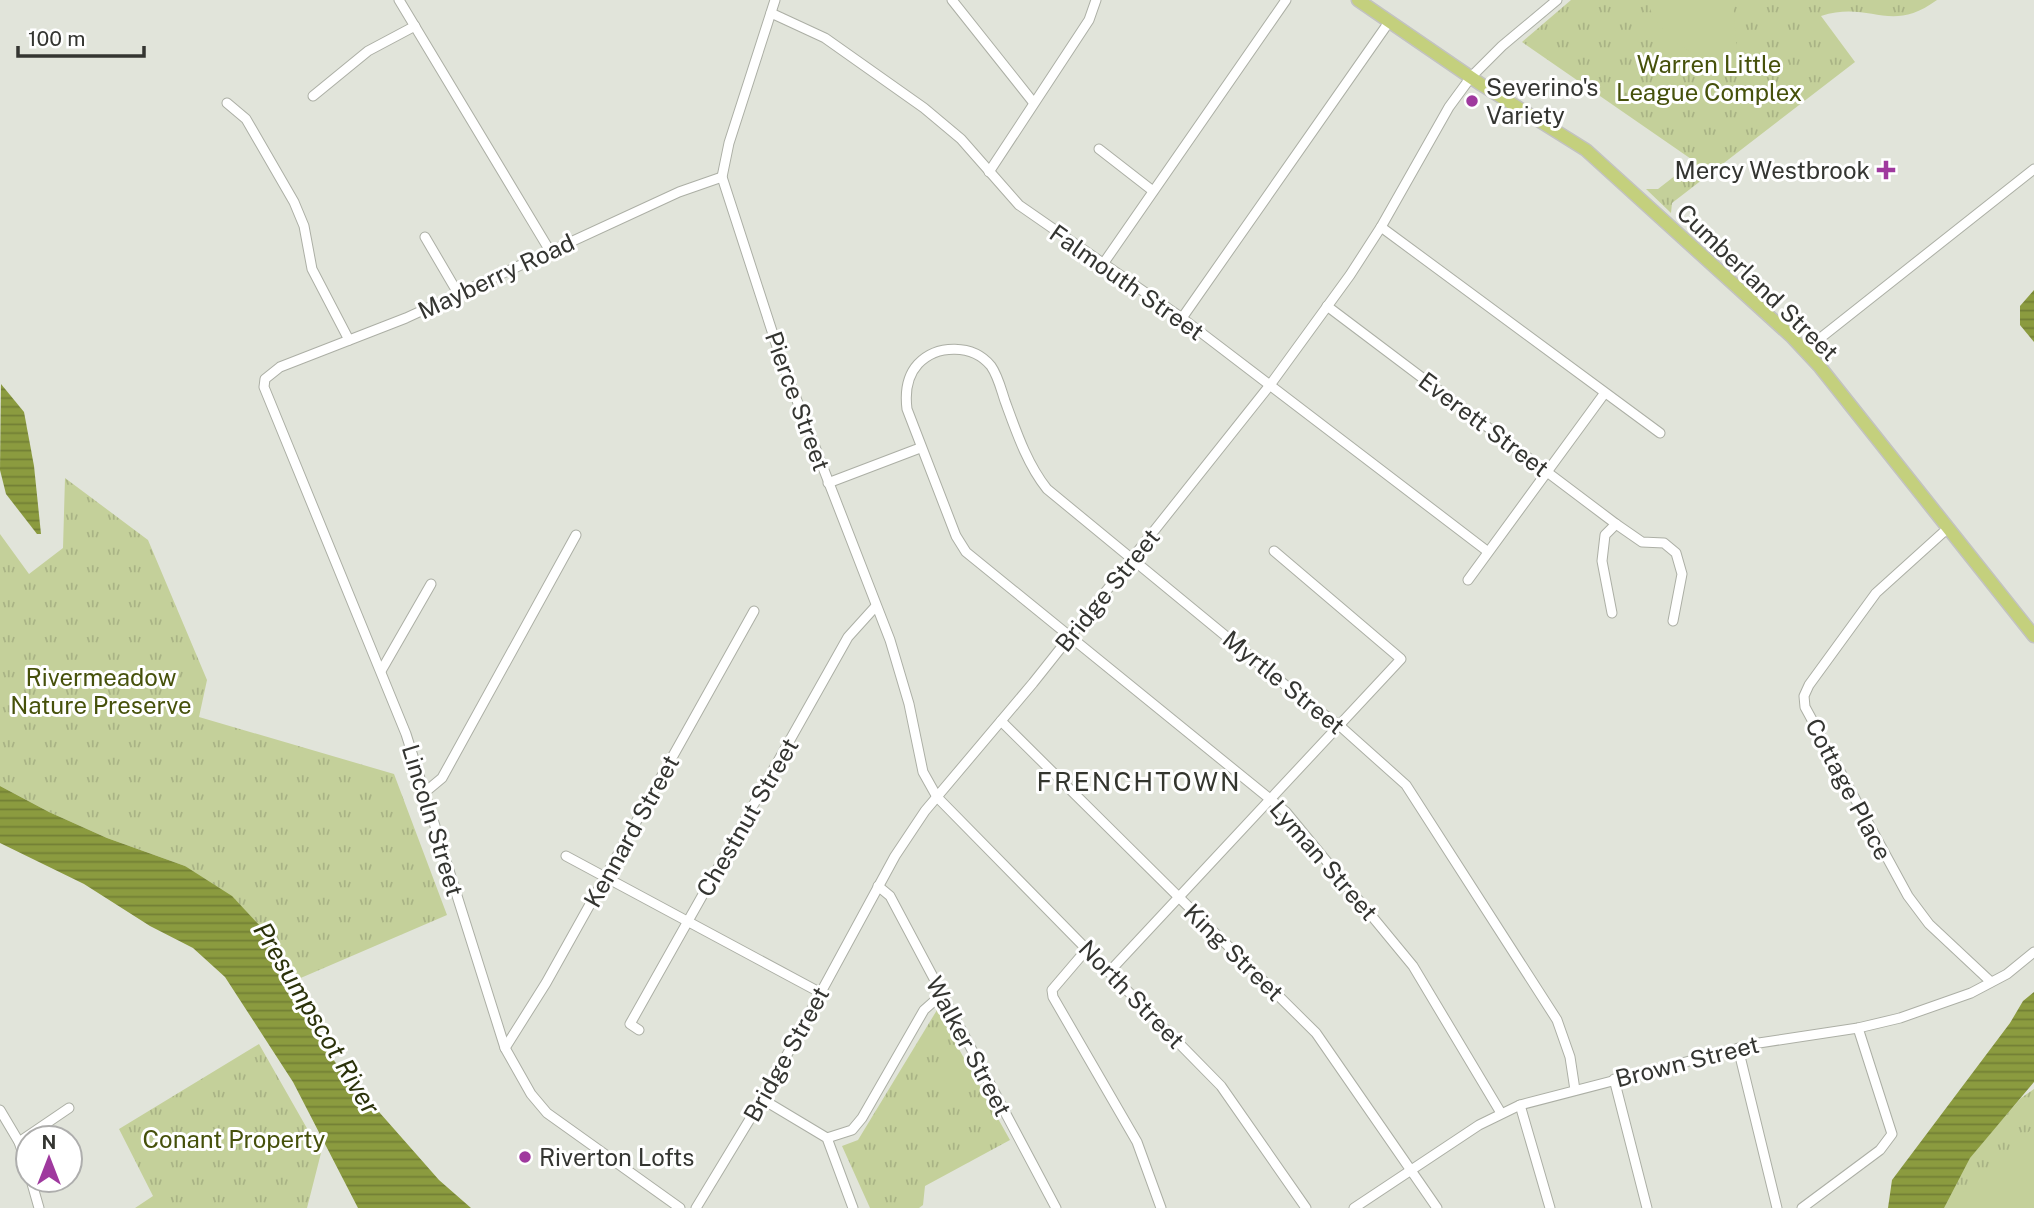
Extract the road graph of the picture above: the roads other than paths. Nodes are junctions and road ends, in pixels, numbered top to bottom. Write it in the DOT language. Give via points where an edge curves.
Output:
graph roads {
  1 [pos="399,0"];
  2 [pos="775,0"];
  3 [pos="952,0"];
  4 [pos="1096,0"];
  5 [pos="1286,0"];
  6 [pos="1358,0"];
  7 [pos="1557,0"];
  8 [pos="771,13"];
  9 [pos="1389,22"];
  10 [pos="415,26"];
  11 [pos="1471,77"];
  12 [pos="313,96"];
  13 [pos="1033,102"];
  14 [pos="227,103"];
  15 [pos="1099,149"];
  16 [pos="2034,169"];
  17 [pos="989,172"];
  18 [pos="722,177"];
  19 [pos="1153,191"];
  20 [pos="1381,227"];
  21 [pos="425,237"];
  22 [pos="550,251"];
  23 [pos="1103,264"];
  24 [pos="459,295"];
  25 [pos="1327,306"];
  26 [pos="1182,318"];
  27 [pos="349,340"];
  28 [pos="1804,351"];
  29 [pos="926,357"];
  30 [pos="270,374"];
  31 [pos="1270,385"];
  32 [pos="1604,394"];
  33 [pos="1660,433"];
  34 [pos="920,448"];
  35 [pos="1546,471"];
  36 [pos="828,483"];
  37 [pos="1616,524"];
  38 [pos="1948,528"];
  39 [pos="576,535"];
  40 [pos="1274,551"];
  41 [pos="1487,551"];
  42 [pos="1132,560"];
  43 [pos="1468,580"];
  44 [pos="431,584"];
  45 [pos="876,606"];
  46 [pos="754,611"];
  47 [pos="1612,613"];
  48 [pos="1673,621"];
  49 [pos="1070,635"];
  50 [pos="2034,636"];
  51 [pos="381,671"];
  52 [pos="1001,721"];
  53 [pos="1340,726"];
  54 [pos="424,793"];
  55 [pos="937,797"];
  56 [pos="1272,799"];
  57 [pos="566,856"];
  58 [pos="605,878"];
  59 [pos="878,886"];
  60 [pos="1178,898"];
  61 [pos="688,923"];
  62 [pos="1087,949"];
  63 [pos="2034,952"];
  64 [pos="1109,972"];
  65 [pos="1992,982"];
  66 [pos="821,993"];
  67 [pos="941,995"];
  68 [pos="1858,1028"];
  69 [pos="639,1030"];
  70 [pos="505,1048"];
  71 [pos="1738,1048"];
  72 [pos="1614,1079"];
  73 [pos="1576,1090"];
  74 [pos="762,1099"];
  75 [pos="1520,1105"];
  76 [pos="69,1108"];
  77 [pos="0,1110"];
  78 [pos="1502,1113"];
  79 [pos="45,1124"];
  80 [pos="14,1134"];
  81 [pos="827,1138"];
  82 [pos="1412,1170"];
  83 [pos="680,1208"];
  84 [pos="696,1208"];
  85 [pos="853,1208"];
  86 [pos="1056,1208"];
  87 [pos="1161,1208"];
  88 [pos="1306,1208"];
  89 [pos="1354,1208"];
  90 [pos="1437,1208"];
  91 [pos="1550,1208"];
  92 [pos="1647,1208"];
  93 [pos="1777,1208"];
  94 [pos="1802,1208"];
  1 -- 10 [label="street"];
  2 -- 8 [label="street, Pierce Street"];
  3 -- 13 [label="street"];
  4 -- 13 [label="street" via="1085,27"];
  5 -- 19 [label="street"];
  6 -- 9 [label="main road, Cumberland Street"];
  7 -- 11 [label="street, Bridge Street"];
  8 -- 17 [label="street, Falmouth Street" via="825,38 917,103 961,139"];
  8 -- 18 [label="street, Pierce Street"];
  9 -- 11 [label="main road, Cumberland Street"];
  9 -- 26 [label="street"];
  10 -- 12 [label="street" via="368,51"];
  10 -- 22 [label="street"];
  11 -- 20 [label="street, Bridge Street"];
  11 -- 28 [label="main road, Cumberland Street" via="1599,160"];
  13 -- 17 [label="street"];
  14 -- 27 [label="street" via="246,119 295,202 312,268"];
  15 -- 19 [label="street"];
  16 -- 28 [label="street"];
  17 -- 23 [label="street, Falmouth Street" via="1019,205"];
  18 -- 22 [label="street, Mayberry Road"];
  18 -- 36 [label="street, Pierce Street" via="782,362"];
  19 -- 23 [label="street"];
  20 -- 25 [label="street, Bridge Street"];
  20 -- 32 [label="street"];
  21 -- 24 [label="street"];
  22 -- 24 [label="street, Mayberry Road"];
  23 -- 26 [label="street, Falmouth Street"];
  24 -- 27 [label="street, Mayberry Road"];
  25 -- 31 [label="street, Bridge Street"];
  25 -- 35 [label="street, Everett Street"];
  26 -- 31 [label="street, Falmouth Street"];
  27 -- 30 [label="street, Mayberry Road"];
  28 -- 38 [label="main road, Cumberland Street"];
  29 -- 34 [label="street, Lyman Street" via="914,369 906,388 907,409"];
  29 -- 42 [label="street, Myrtle Street" via="957,349 986,361 997,376 1028,458 1042,482"];
  30 -- 51 [label="street, Lincoln Street" via="264,387 270,405"];
  31 -- 41 [label="street, Falmouth Street"];
  31 -- 42 [label="street, Bridge Street"];
  32 -- 33 [label="street"];
  32 -- 35 [label="street"];
  34 -- 36 [label="street"];
  34 -- 49 [label="street, Lyman Street" via="966,552"];
  35 -- 37 [label="street, Everett Street"];
  35 -- 41 [label="street"];
  36 -- 45 [label="street, Pierce Street"];
  37 -- 47 [label="street" via="1605,535 1602,561"];
  37 -- 48 [label="street, Everett Street" via="1642,542 1664,543 1676,553 1682,574"];
  38 -- 50 [label="main road, Cumberland Street"];
  38 -- 65 [label="street, Cottage Place" via="1876,593 1808,685 1805,707 1908,896 1929,924"];
  39 -- 54 [label="street" via="442,778"];
  40 -- 53 [label="street" via="1401,659"];
  41 -- 43 [label="street"];
  42 -- 49 [label="street, Bridge Street"];
  42 -- 53 [label="street, Myrtle Street"];
  44 -- 51 [label="street"];
  45 -- 55 [label="street, Pierce Street" via="902,677 923,772"];
  45 -- 61 [label="street, Chestnut Street" via="848,637"];
  46 -- 58 [label="street, Kennard Street"];
  49 -- 52 [label="street, Bridge Street"];
  49 -- 56 [label="street, Lyman Street"];
  51 -- 54 [label="street, Lincoln Street" via="407,734"];
  52 -- 55 [label="street, Bridge Street"];
  52 -- 60 [label="street, King Street"];
  53 -- 56 [label="street"];
  53 -- 73 [label="street, Myrtle Street" via="1406,785 1544,996 1564,1038"];
  54 -- 70 [label="street, Lincoln Street"];
  55 -- 59 [label="street, Bridge Street"];
  55 -- 62 [label="street, North Street"];
  56 -- 60 [label="street"];
  56 -- 78 [label="street, Lyman Street" via="1397,944"];
  57 -- 58 [label="street"];
  58 -- 61 [label="street"];
  58 -- 70 [label="street, Kennard Street"];
  59 -- 66 [label="street, Bridge Street"];
  59 -- 67 [label="street, Walker Street" via="890,896"];
  60 -- 64 [label="street"];
  60 -- 82 [label="street, King Street" via="1316,1033"];
  61 -- 66 [label="street"];
  61 -- 69 [label="street, Chestnut Street" via="630,1024"];
  62 -- 64 [label="street, North Street"];
  62 -- 87 [label="street" via="1052,990 1053,997 1137,1142"];
  63 -- 65 [label="street, Brown Street"];
  64 -- 88 [label="street, North Street" via="1221,1086"];
  65 -- 68 [label="street, Brown Street" via="1947,1002"];
  66 -- 74 [label="street, Bridge Street"];
  67 -- 81 [label="street" via="924,1010 852,1130"];
  67 -- 86 [label="street, Walker Street"];
  68 -- 71 [label="street, Brown Street"];
  68 -- 94 [label="street" via="1892,1134 1880,1150"];
  70 -- 83 [label="street, Lincoln Street" via="547,1113"];
  71 -- 72 [label="street, Brown Street"];
  71 -- 93 [label="street"];
  72 -- 73 [label="street, Brown Street"];
  72 -- 92 [label="street"];
  73 -- 75 [label="street, Brown Street"];
  74 -- 81 [label="street"];
  74 -- 84 [label="street, Bridge Street"];
  75 -- 78 [label="street, Brown Street"];
  75 -- 91 [label="street"];
  76 -- 79 [label="street"];
  77 -- 80 [label="street"];
  78 -- 82 [label="street, Brown Street"];
  81 -- 85 [label="street"];
  82 -- 89 [label="street, Brown Street"];
  82 -- 90 [label="street, King Street"];
}
